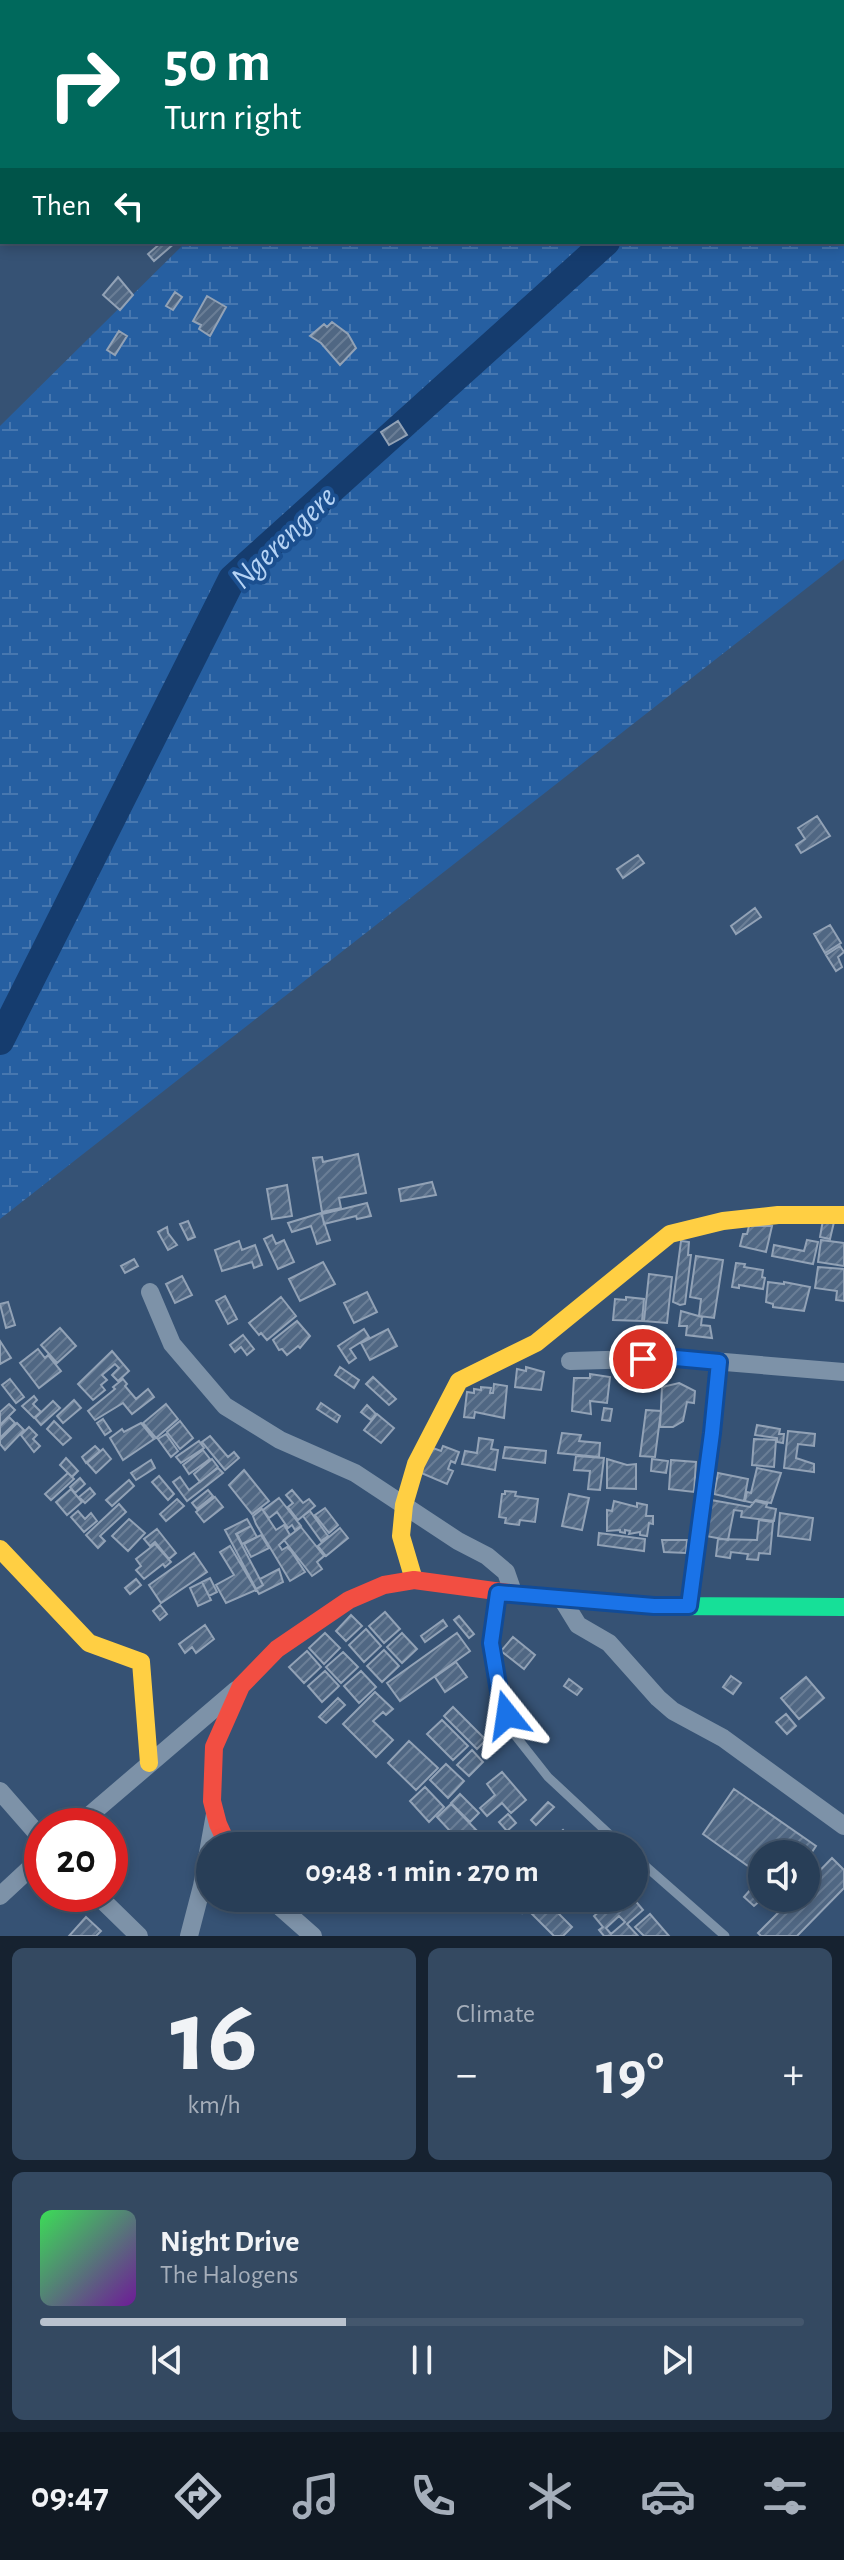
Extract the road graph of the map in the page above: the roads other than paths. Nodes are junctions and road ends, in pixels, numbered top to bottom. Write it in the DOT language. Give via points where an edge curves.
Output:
graph roads {
  1 [pos="844,1215"];
  2 [pos="150,1292"];
  3 [pos="570,1361"];
  4 [pos="719,1362"];
  5 [pos="844,1372"];
  6 [pos="404,1505"];
  7 [pos="3,1552"];
  8 [pos="414,1580"];
  9 [pos="506,1594"];
  10 [pos="562,1599"];
  11 [pos="689,1606"];
  12 [pos="844,1607"];
  13 [pos="241,1686"];
  14 [pos="149,1763"];
  15 [pos="0,1791"];
  16 [pos="98,1808"];
  17 [pos="215,1813"];
  18 [pos="24,1818"];
  19 [pos="844,1826"];
  20 [pos="222,1832"];
  21 [pos="607,1832"];
  22 [pos="648,1868"];
  23 [pos="24,1874"];
  24 [pos="0,1896"];
  25 [pos="114,1912"];
  26 [pos="286,1912"];
  27 [pos="139,1936"];
  28 [pos="189,1936"];
  29 [pos="313,1936"];
  30 [pos="725,1936"];
  1 -- 6 [label="street" via="750,1218 670,1234 536,1343 459,1381 416,1464"];
  2 -- 6 [label="street" via="172,1344 225,1406 280,1440 355,1473"];
  3 -- 4 [label="street"];
  4 -- 5 [label="street"];
  4 -- 11 [label="street"];
  6 -- 8 [label="street" via="401,1536"];
  6 -- 9 [label="street" via="497,1563 506,1572"];
  7 -- 14 [label="street" via="89,1643 141,1662"];
  8 -- 9 [label="street"];
  8 -- 13 [label="street" via="384,1585 349,1600 277,1649"];
  9 -- 10 [label="street"];
  9 -- 21 [label="lane" via="491,1643 500,1697 514,1734 548,1777"];
  10 -- 11 [label="street"];
  10 -- 19 [label="street" via="573,1620 609,1643 673,1711 723,1738"];
  11 -- 12 [label="street"];
  13 -- 14 [label="street"];
  13 -- 17 [label="street" via="214,1747"];
  14 -- 16 [label="street"];
  15 -- 18 [label="street"];
  17 -- 20 [label="street"];
  17 -- 28 [label="street"];
  22 -- 30 [label="lane"];
  23 -- 24 [label="street"];
  25 -- 27 [label="street"];
  26 -- 29 [label="street"];
}
